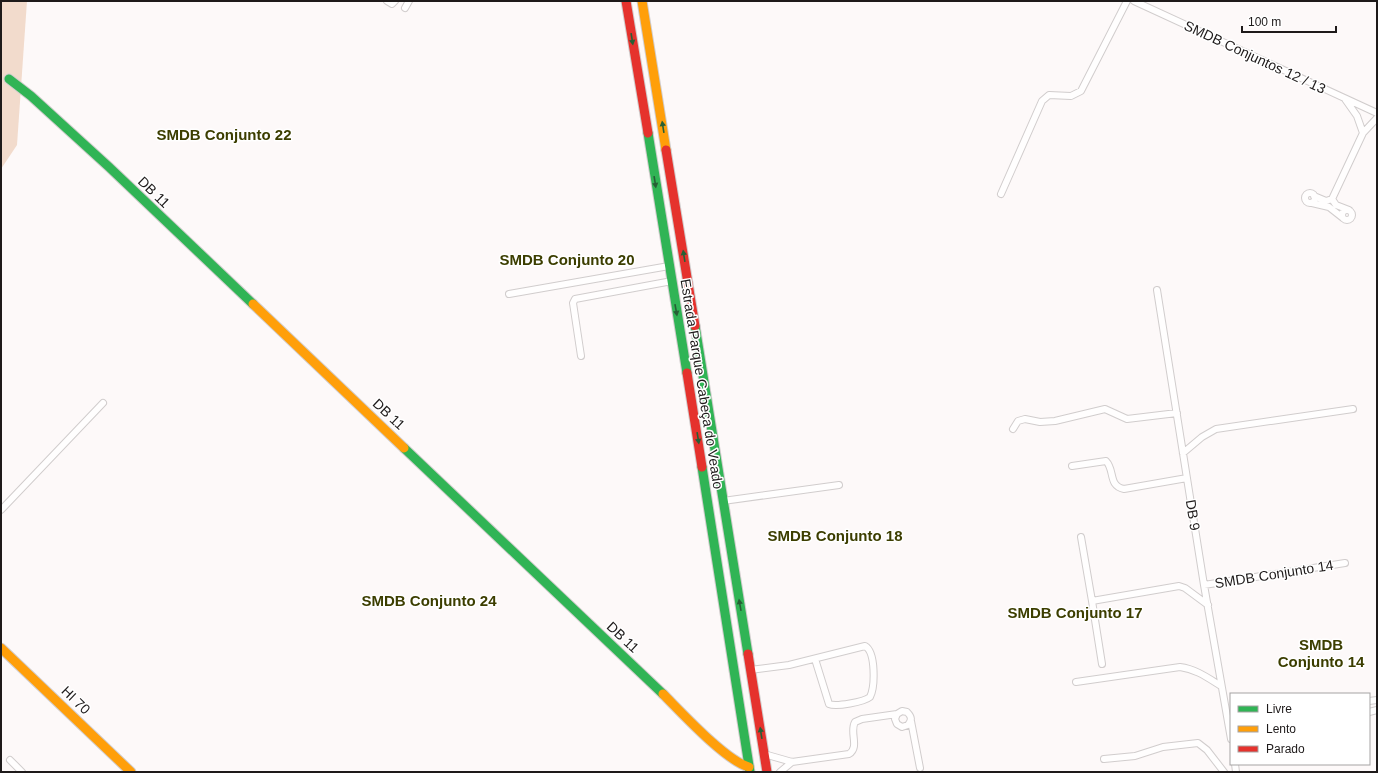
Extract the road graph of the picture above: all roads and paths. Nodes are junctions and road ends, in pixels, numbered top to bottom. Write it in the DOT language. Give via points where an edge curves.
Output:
graph roads {
  1 [pos="387,1"];
  2 [pos="395,1"];
  3 [pos="409,1"];
  4 [pos="626,1"];
  5 [pos="642,1"];
  6 [pos="1126,1"];
  7 [pos="1134,1"];
  8 [pos="405,8"];
  9 [pos="9,79"];
  10 [pos="1344,98"];
  11 [pos="1377,113"];
  12 [pos="1377,118"];
  13 [pos="1363,133"];
  14 [pos="1001,194"];
  15 [pos="1332,199"];
  16 [pos="669,266"];
  17 [pos="672,281"];
  18 [pos="1157,290"];
  19 [pos="509,294"];
  20 [pos="581,356"];
  21 [pos="103,403"];
  22 [pos="1353,409"];
  23 [pos="1176,413"];
  24 [pos="1013,428"];
  25 [pos="1183,453"];
  26 [pos="1072,466"];
  27 [pos="1187,478"];
  28 [pos="839,485"];
  29 [pos="723,501"];
  30 [pos="1,510"];
  31 [pos="1081,537"];
  32 [pos="1345,563"];
  33 [pos="1204,585"];
  34 [pos="1092,601"];
  35 [pos="1208,605"];
  36 [pos="1,648"];
  37 [pos="748,653"];
  38 [pos="731,655"];
  39 [pos="815,659"];
  40 [pos="1102,664"];
  41 [pos="750,670"];
  42 [pos="1076,682"];
  43 [pos="1221,686"];
  44 [pos="897,714"];
  45 [pos="911,721"];
  46 [pos="1229,724"];
  47 [pos="764,754"];
  48 [pos="1104,758"];
  49 [pos="10,760"];
  50 [pos="792,762"];
  51 [pos="920,768"];
  52 [pos="750,769"];
  53 [pos="22,772"];
  54 [pos="131,772"];
  55 [pos="767,772"];
  56 [pos="780,772"];
  57 [pos="1224,772"];
  1 -- 2 [label="street" via="390,4"];
  3 -- 8 [label="street"];
  4 -- 16 [label="main road, Estrada Parque Cabeça do Veado, one-way"];
  29 -- 5 [label="main road, Estrada Parque Cabeça do Veado, one-way"];
  6 -- 14 [label="street" via="1081,91 1075,96 1049,95 1043,98"];
  7 -- 10 [label="street, SMDB Conjuntos 12 / 13"];
  9 -- 52 [label="main road, DB 11" via="109,167 728,756"];
  10 -- 11 [label="street, SMDB Conjuntos 12 / 13"];
  10 -- 13 [label="street" via="1357,116"];
  12 -- 13 [label="street"];
  13 -- 15 [label="street"];
  15 -- 15 [label="street" via="1326,201 1314,196 1312,203 1329,207 1343,218 1344,211 1349,210 1336,205"];
  16 -- 17 [label="main road, Estrada Parque Cabeça do Veado"];
  16 -- 19 [label="street"];
  17 -- 20 [label="street" via="574,299"];
  17 -- 38 [label="main road, Estrada Parque Cabeça do Veado, one-way"];
  18 -- 23 [label="street, DB 9"];
  21 -- 30 [label="street"];
  22 -- 25 [label="street" via="1216,429"];
  23 -- 24 [label="street" via="1127,419 1105,409 1055,421 1022,420"];
  23 -- 25 [label="street, DB 9"];
  25 -- 27 [label="street, DB 9"];
  26 -- 27 [label="street" via="1106,461 1110,465 1114,484 1124,489"];
  27 -- 33 [label="street, DB 9"];
  28 -- 29 [label="street"];
  37 -- 29 [label="main road, Estrada Parque Cabeça do Veado, one-way"];
  31 -- 34 [label="street"];
  32 -- 33 [label="street, SMDB Conjunto 14"];
  33 -- 35 [label="street, DB 9"];
  34 -- 35 [label="street" via="1179,586"];
  34 -- 40 [label="street"];
  35 -- 43 [label="street, DB 9"];
  36 -- 54 [label="main road, HI 70"];
  37 -- 38 [label="main road"];
  37 -- 41 [label="main road, Estrada Parque Cabeça do Veado"];
  38 -- 52 [label="main road, Estrada Parque Cabeça do Veado"];
  39 -- 39 [label="street" via="861,646 868,648 872,655 873,668 870,697 864,701 829,704"];
  39 -- 41 [label="street"];
  47 -- 41 [label="main road, Estrada Parque Cabeça do Veado, one-way"];
  42 -- 43 [label="street" via="1180,667 1201,673"];
  43 -- 46 [label="street, DB 9"];
  44 -- 45 [label="street" via="907,712 911,716"];
  44 -- 45 [label="street" via="895,719 902,727 908,726"];
  44 -- 50 [label="street" via="855,722 854,750 849,754"];
  45 -- 51 [label="street"];
  47 -- 50 [label="street"];
  47 -- 55 [label="main road, Estrada Parque Cabeça do Veado"];
  48 -- 57 [label="street" via="1135,756 1163,747 1198,743 1207,750"];
  49 -- 53 [label="street"];
  50 -- 56 [label="street"];
}
